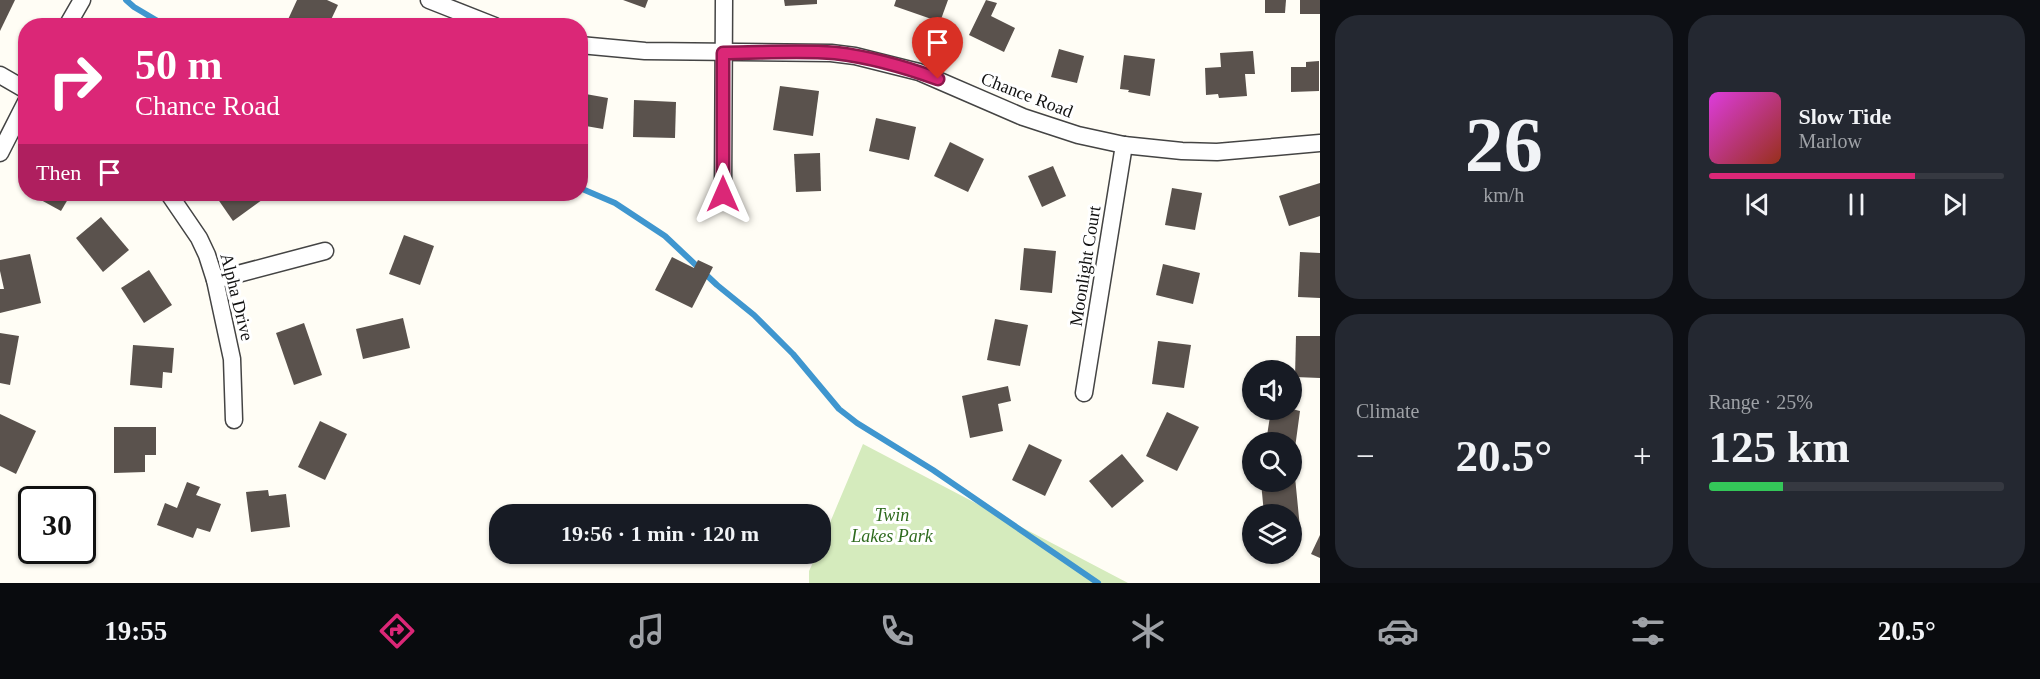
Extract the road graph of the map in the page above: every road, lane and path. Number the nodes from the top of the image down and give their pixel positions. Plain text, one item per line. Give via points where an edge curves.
1 (82, 0) edge
2 (724, 0) edge
3 (431, 1) edge
4 (72, 18) edge
5 (475, 18) edge
6 (588, 46) edge
7 (723, 53) junction
8 (0, 75) edge
9 (18, 85) edge
10 (18, 118) edge
11 (1320, 143) edge
12 (1124, 145) junction
13 (0, 153) edge
14 (723, 194) dead end
15 (174, 201) edge
16 (325, 251) dead end
17 (216, 280) junction
18 (1084, 393) dead end
19 (234, 420) dead end

1 - 4 street
2 - 7 street
3 - 5 street
6 - 7 street, Chance Road
7 - 12 street, Chance Road via 855,56 919,72 1023,117
7 - 14 street
8 - 9 street
10 - 13 street
11 - 12 street, Chance Road via 1217,152
12 - 18 street, Moonlight Court
15 - 17 street, Alpha Drive via 199,238
16 - 17 street
17 - 19 street, Alpha Drive via 232,359

